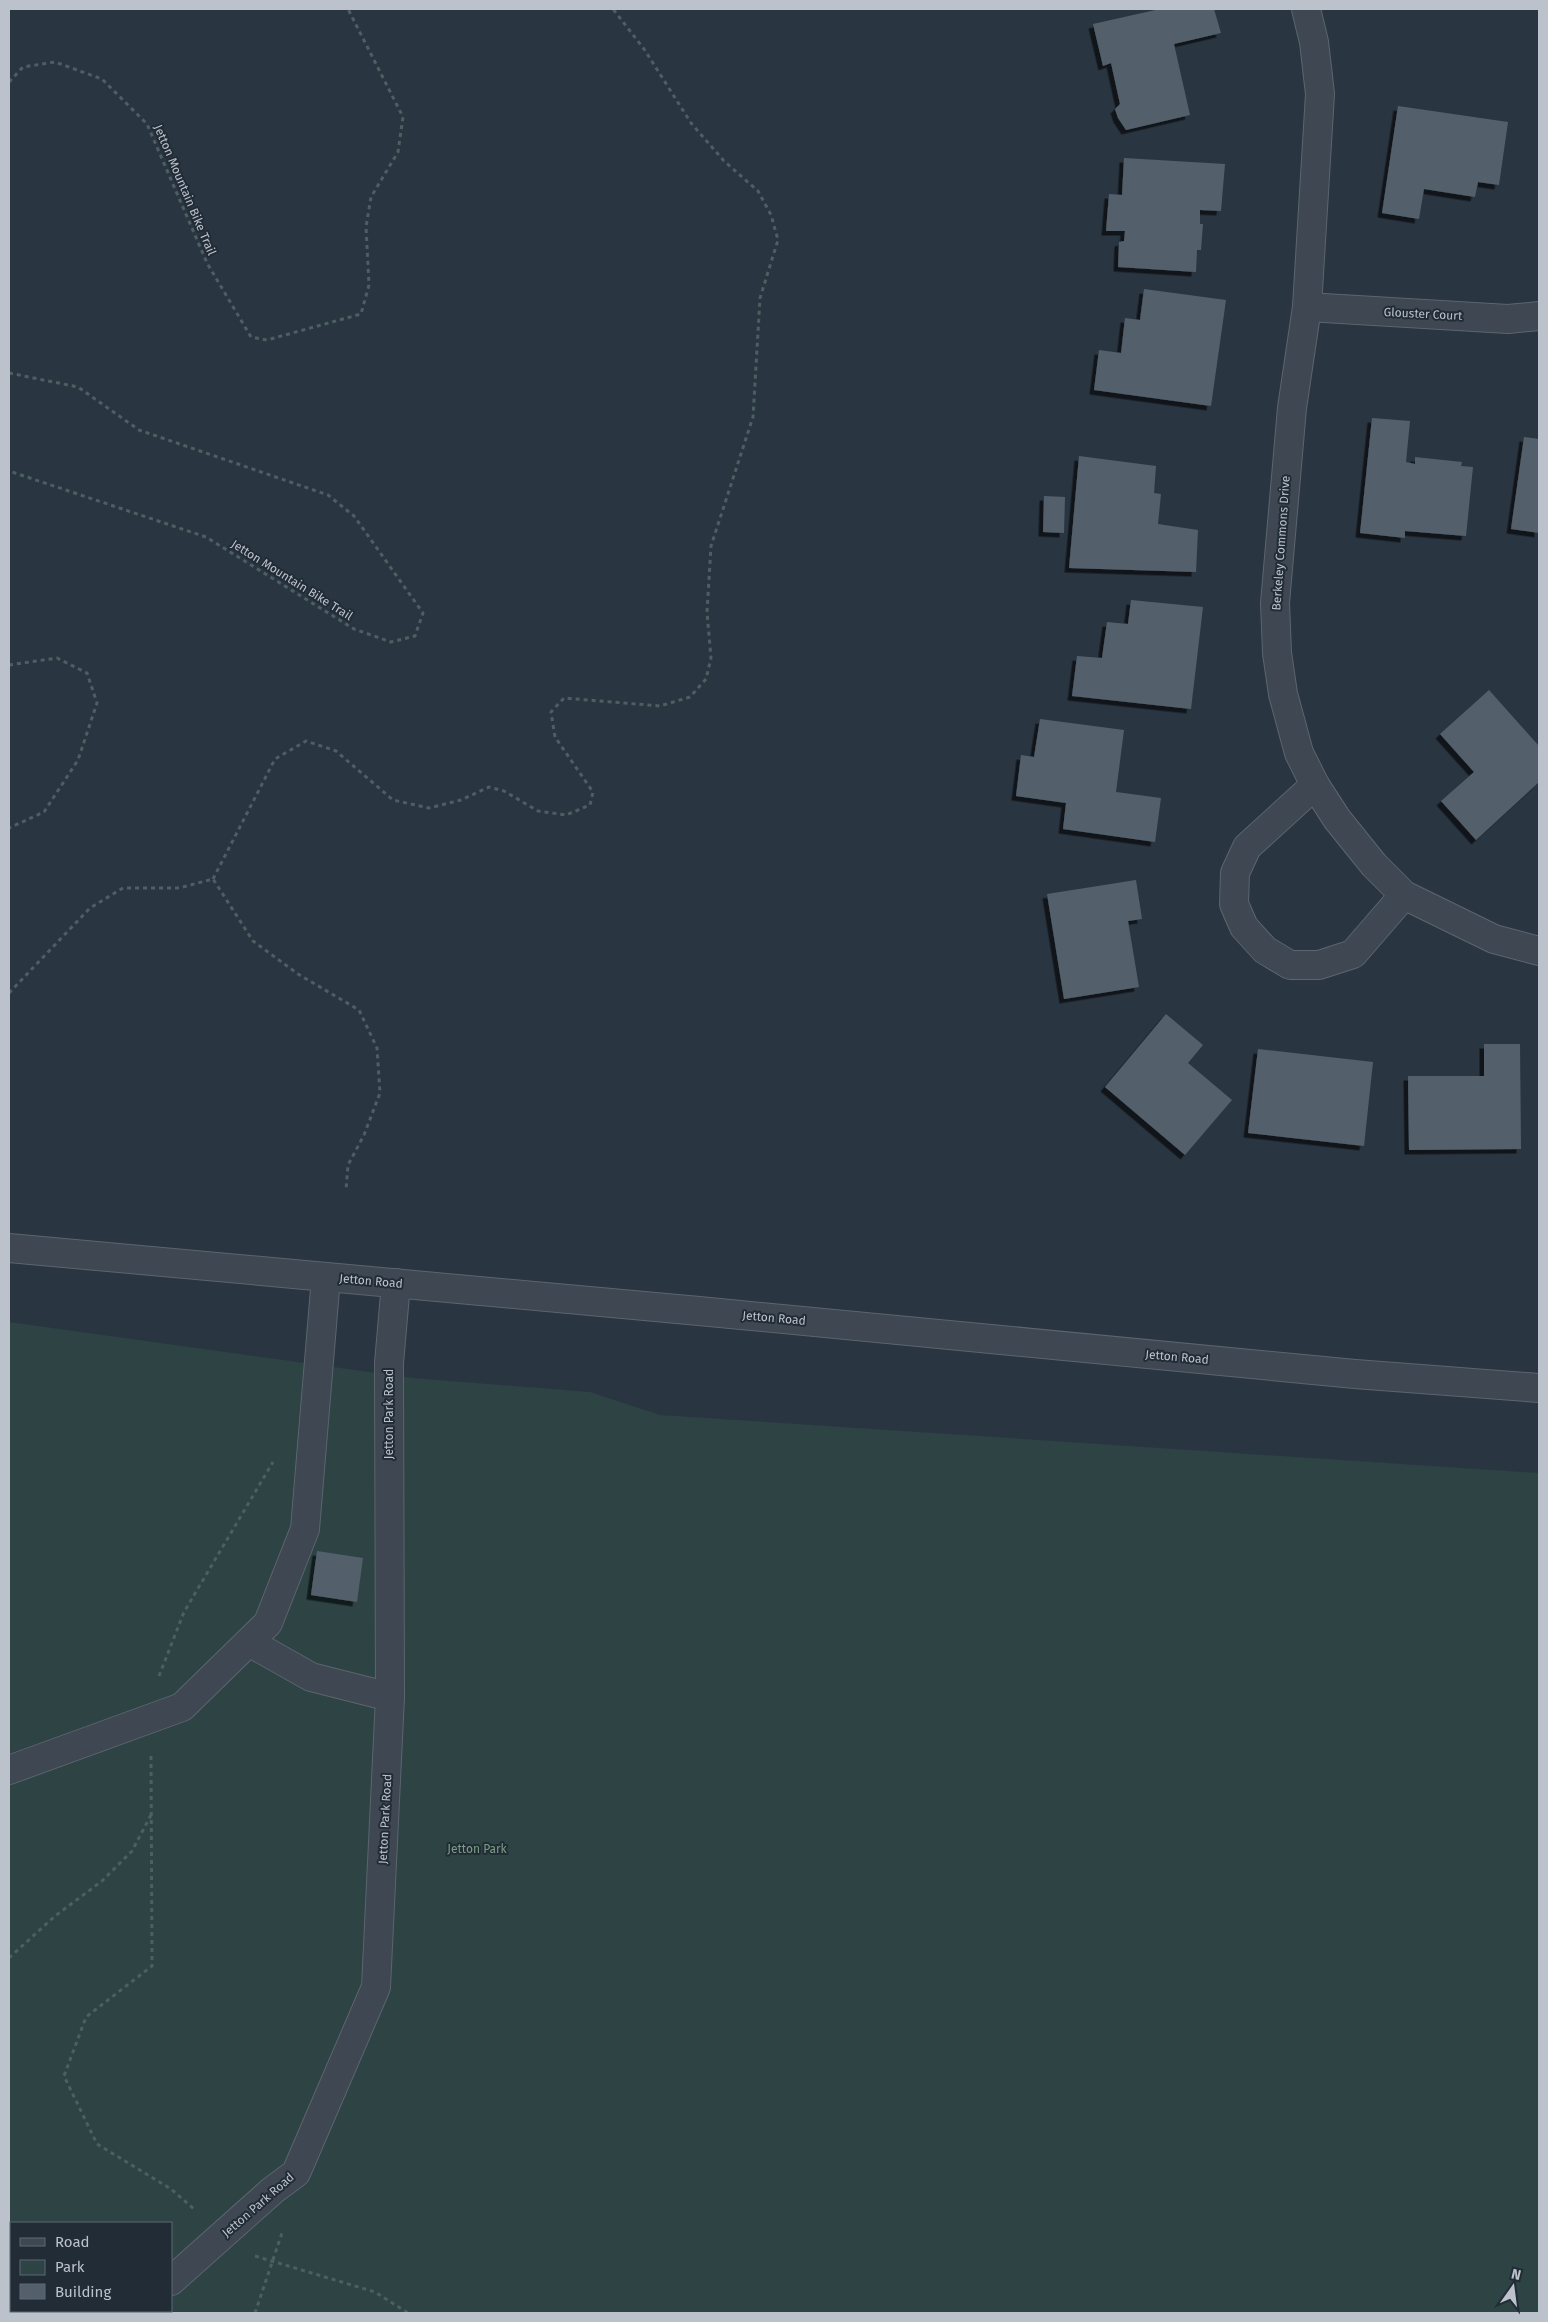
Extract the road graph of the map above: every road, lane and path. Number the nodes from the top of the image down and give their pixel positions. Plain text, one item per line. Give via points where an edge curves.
1 (348, 9) edge
2 (614, 9) edge
3 (1306, 9) edge
4 (9, 82) edge
5 (1307, 307) junction
6 (1539, 316) edge
7 (9, 373) edge
8 (9, 471) edge
9 (9, 664) edge
10 (1315, 785) junction
11 (9, 828) edge
12 (213, 879) junction
13 (1404, 895) junction
14 (1539, 951) edge
15 (9, 993) edge
16 (346, 1190) dead end
17 (9, 1248) edge
18 (326, 1277) junction
19 (396, 1283) junction
20 (1539, 1388) edge
21 (274, 1460) dead end
22 (249, 1642) junction
23 (390, 1697) junction
24 (151, 1718) junction
25 (9, 1770) edge
26 (152, 1814) junction
27 (9, 1958) edge
28 (273, 2190) junction
29 (224, 2234) junction
30 (273, 2261) junction
31 (172, 2280) edge
32 (255, 2313) edge
33 (408, 2313) edge

1 - 4 path, Jetton Mountain Bike Trail via 402,117 398,152 372,197 366,227 369,285 361,314 267,340 251,337 207,263 147,124 102,79 55,62 23,67
2 - 12 path via 644,49 691,124 724,161 758,191 772,215 778,240 760,298 753,417 711,546 707,612 711,658 706,680 690,697 660,706 564,698 551,712 556,737 593,792 590,805 566,815 538,811 504,791 489,787 461,800 429,808 393,800 336,750 306,741 275,759
3 - 5 street, Berkeley Commons Drive via 1314,42 1320,94
5 - 6 street, Glouster Court via 1508,319
5 - 10 street, Berkeley Commons Drive via 1292,408 1275,603 1282,694 1299,753
7 - 8 path, Jetton Mountain Bike Trail via 78,387 139,430 328,495 354,516 423,613 415,636 391,642 354,629 206,537
9 - 11 path via 57,658 87,672 97,703 78,760 44,812
10 - 13 street, Berkeley Commons Drive via 1355,842
10 - 13 street via 1247,847 1236,873 1234,904 1244,927 1265,950 1290,964 1319,965 1353,954
12 - 15 path via 179,888 123,888 90,908
12 - 16 path via 253,941 298,974 359,1010 378,1048 380,1093 348,1165
13 - 14 street, Berkeley Commons Drive via 1494,939
17 - 18 street, Jetton Road
18 - 19 street, Jetton Road
18 - 22 street via 306,1529 268,1623
19 - 20 street, Jetton Road via 1355,1374
19 - 23 street, Jetton Park Road via 389,1363
21 - 24 path via 184,1612 151,1698
22 - 23 street via 311,1677
22 - 24 street via 182,1707
23 - 28 street, Jetton Park Road via 376,1987 296,2173
24 - 25 street
24 - 26 path
26 - 27 path via 132,1851 102,1881 55,1916
26 - 29 path via 152,1966 86,2017 64,2076 97,2144 171,2189
28 - 29 street, Jetton Park Road
28 - 30 path via 287,2218
29 - 30 path via 243,2252
29 - 31 street, Jetton Park Road
30 - 32 path
30 - 33 path via 375,2292

